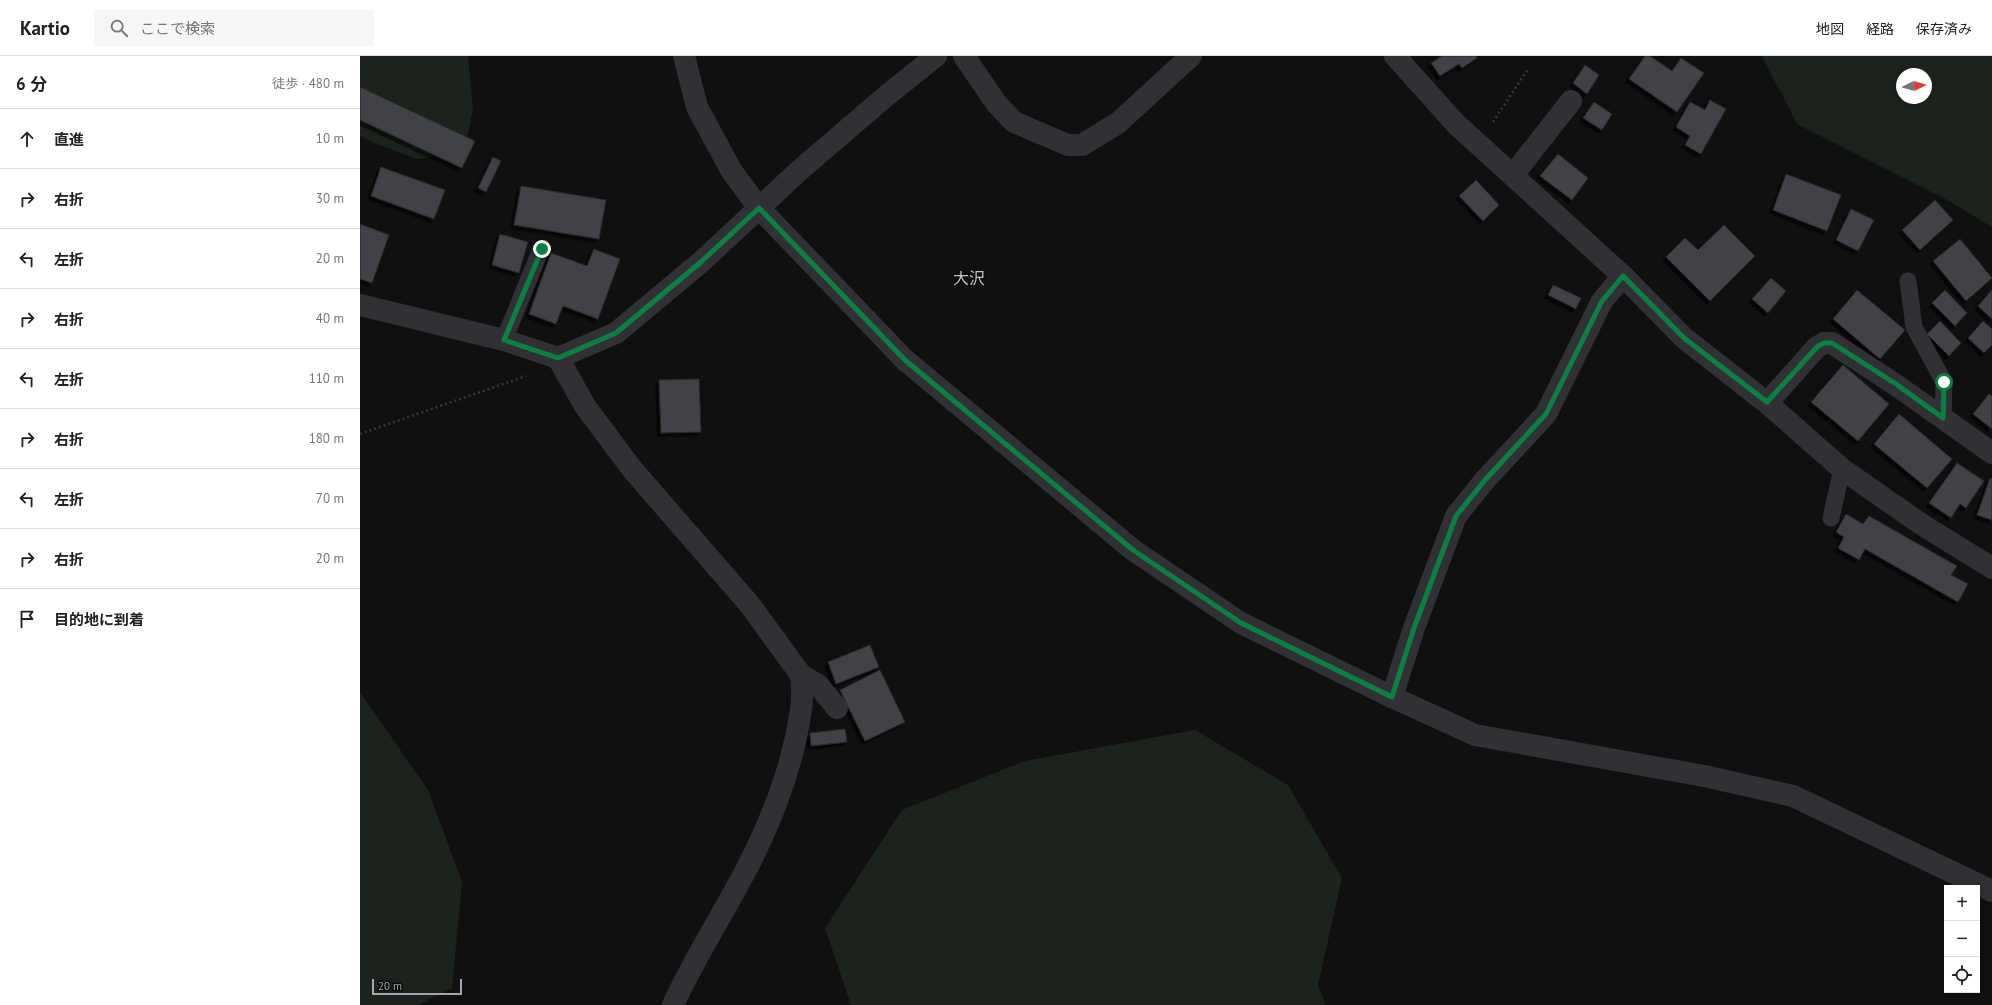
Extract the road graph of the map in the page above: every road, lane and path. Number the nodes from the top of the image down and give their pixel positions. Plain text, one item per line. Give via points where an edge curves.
1 (684, 56) edge
2 (936, 56) edge
3 (964, 56) edge
4 (1191, 56) edge
5 (1395, 56) edge
6 (1528, 69) dead end
7 (1571, 101) dead end
8 (1478, 144) junction
9 (1513, 175) junction
10 (759, 208) junction
11 (542, 249) dead end
12 (1623, 276) junction
13 (1908, 281) dead end
14 (360, 305) edge
15 (504, 340) junction
16 (550, 356) junction
17 (1767, 402) junction
18 (1943, 418) junction
19 (360, 434) edge
20 (1992, 453) edge
21 (1842, 469) junction
22 (1831, 518) dead end
23 (1992, 568) edge
24 (801, 675) junction
25 (1392, 697) junction
26 (837, 708) dead end
27 (1992, 891) edge
28 (673, 1005) edge

1 - 10 street via 697,107 731,170
2 - 10 street via 885,97
3 - 4 street via 996,103 1014,122 1068,145 1082,145 1118,123
5 - 8 street via 1456,124
6 - 8 path
7 - 9 street
8 - 9 street
9 - 12 street
10 - 16 street via 701,262 616,333
10 - 25 street via 905,360 1133,550 1241,623
11 - 15 lane
12 - 17 street via 1684,338
12 - 25 street via 1602,301 1546,414 1485,480 1456,516 1414,628
13 - 18 lane via 1914,327 1944,382
14 - 15 street
15 - 16 street
16 - 19 path via 531,374
16 - 24 street via 623,456 750,605
17 - 18 street via 1817,347 1824,343 1832,343
17 - 21 street
18 - 20 street
21 - 22 lane
21 - 23 street via 1921,524
24 - 26 street via 818,685
24 - 28 street via 802,707 789,769 777,802 755,853
25 - 27 street via 1475,735 1689,773 1793,796

